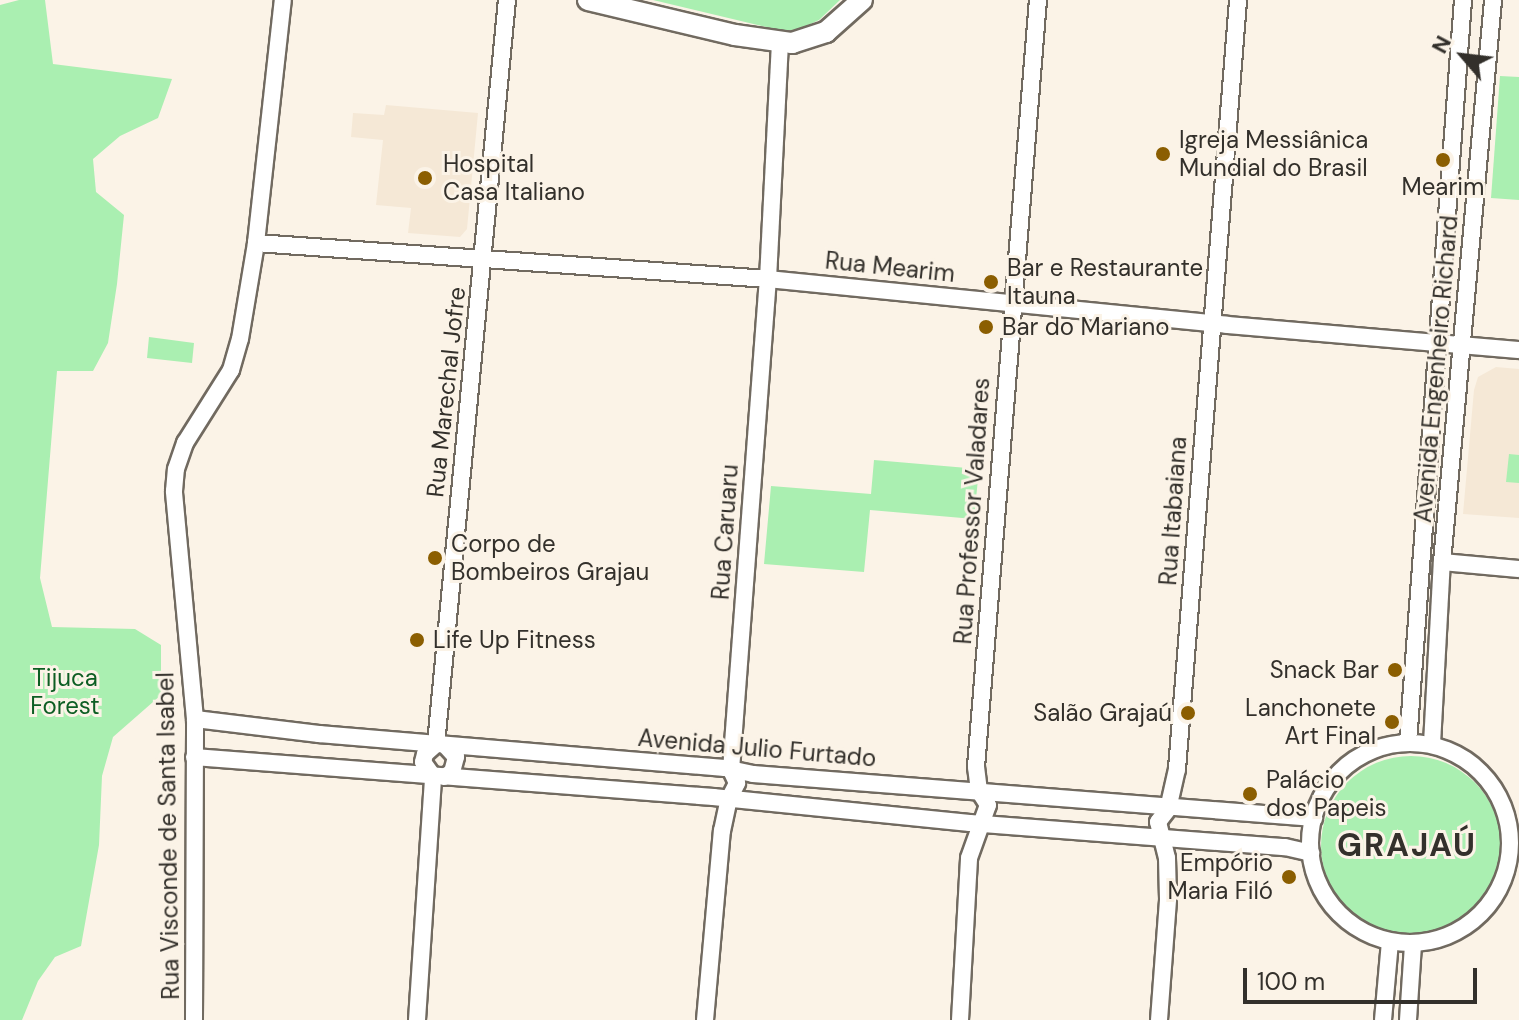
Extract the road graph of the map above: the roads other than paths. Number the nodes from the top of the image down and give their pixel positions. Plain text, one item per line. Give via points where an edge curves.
1 (283, 0) edge
2 (507, 0) edge
3 (588, 0) edge
4 (862, 0) edge
5 (1038, 0) edge
6 (1238, 0) edge
7 (1463, 0) edge
8 (1493, 0) edge
9 (780, 43) junction
10 (256, 243) junction
11 (484, 258) junction
12 (768, 279) junction
13 (1012, 304) junction
14 (1212, 322) junction
15 (1438, 343) junction
16 (1463, 346) junction
17 (1519, 350) edge
18 (1442, 562) junction
19 (1519, 569) edge
20 (195, 719) junction
21 (1408, 742) junction
22 (1432, 744) junction
23 (440, 745) junction
24 (194, 757) junction
25 (724, 770) junction
26 (438, 777) junction
27 (972, 790) junction
28 (721, 798) junction
29 (1175, 809) junction
30 (1314, 818) junction
31 (960, 820) junction
32 (980, 823) junction
33 (1173, 838) junction
34 (1515, 844) edge
35 (1311, 853) junction
36 (1515, 867) edge
37 (1390, 942) junction
38 (1413, 944) junction
39 (194, 1020) edge
40 (417, 1020) edge
41 (705, 1020) edge
42 (960, 1020) edge
43 (1159, 1020) edge
44 (1383, 1020) edge
45 (1408, 1020) edge

1 - 10 street, Rua Visconde de Santa Isabel
2 - 11 street, Rua Marechal Jofre
3 - 9 main road
4 - 9 main road via 826,32
5 - 13 street, Rua Professor Valadares
6 - 14 street, Rua Itabaiana
7 - 15 street, Avenida Engenheiro Richard
8 - 16 street, Avenida Engenheiro Richard
9 - 12 street, Rua Caruaru
10 - 11 street, Rua Mearim
10 - 20 street, Rua Visconde de Santa Isabel via 231,370 200,414 176,469 176,526
11 - 12 street, Rua Mearim
11 - 23 street, Rua Marechal Jofre
12 - 13 street, Rua Mearim
12 - 25 street, Rua Caruaru
13 - 14 street, Rua Mearim
13 - 27 street, Rua Professor Valadares
14 - 15 street, Rua Mearim
14 - 29 street, Rua Itabaiana
15 - 16 street, Rua Mearim
15 - 21 street, Avenida Engenheiro Richard
16 - 17 street, Rua Mearim
16 - 18 street, Avenida Engenheiro Richard
18 - 19 street
18 - 22 street, Avenida Engenheiro Richard
20 - 23 street, Avenida Julio Furtado
20 - 24 street, Rua Visconde de Santa Isabel
21 - 22 street
21 - 30 street via 1383,746 1339,773
22 - 34 street via 1458,754 1489,781
23 - 25 street, Avenida Julio Furtado
23 - 26 street, Rua Marechal Jofre via 425,754 423,762
23 - 26 street, Rua Marechal Jofre via 456,757 452,772
24 - 26 street
24 - 39 street, Rua Visconde de Santa Isabel
25 - 27 street, Avenida Julio Furtado
25 - 28 street, Rua Caruaru via 737,783
25 - 28 street, Rua Caruaru via 708,780
26 - 28 street
26 - 40 street, Rua Marechal Jofre
27 - 29 street, Avenida Julio Furtado
27 - 31 street, Rua Professor Valadares via 954,806
27 - 32 street, Rua Professor Valadares via 988,805
28 - 31 street
28 - 41 street, Rua Caruaru
29 - 30 street, Avenida Julio Furtado
29 - 33 street, Rua Itabaiana via 1158,822
29 - 33 street, Rua Itabaiana via 1189,815 1191,823
30 - 35 street
31 - 32 street
32 - 33 street
32 - 42 street, Rua Professor Valadares via 969,858
33 - 35 street
33 - 43 street, Rua Itabaiana
34 - 36 street
35 - 37 street via 1319,886 1338,914
36 - 38 street via 1487,908 1457,932
37 - 38 street
37 - 44 street
38 - 45 street

